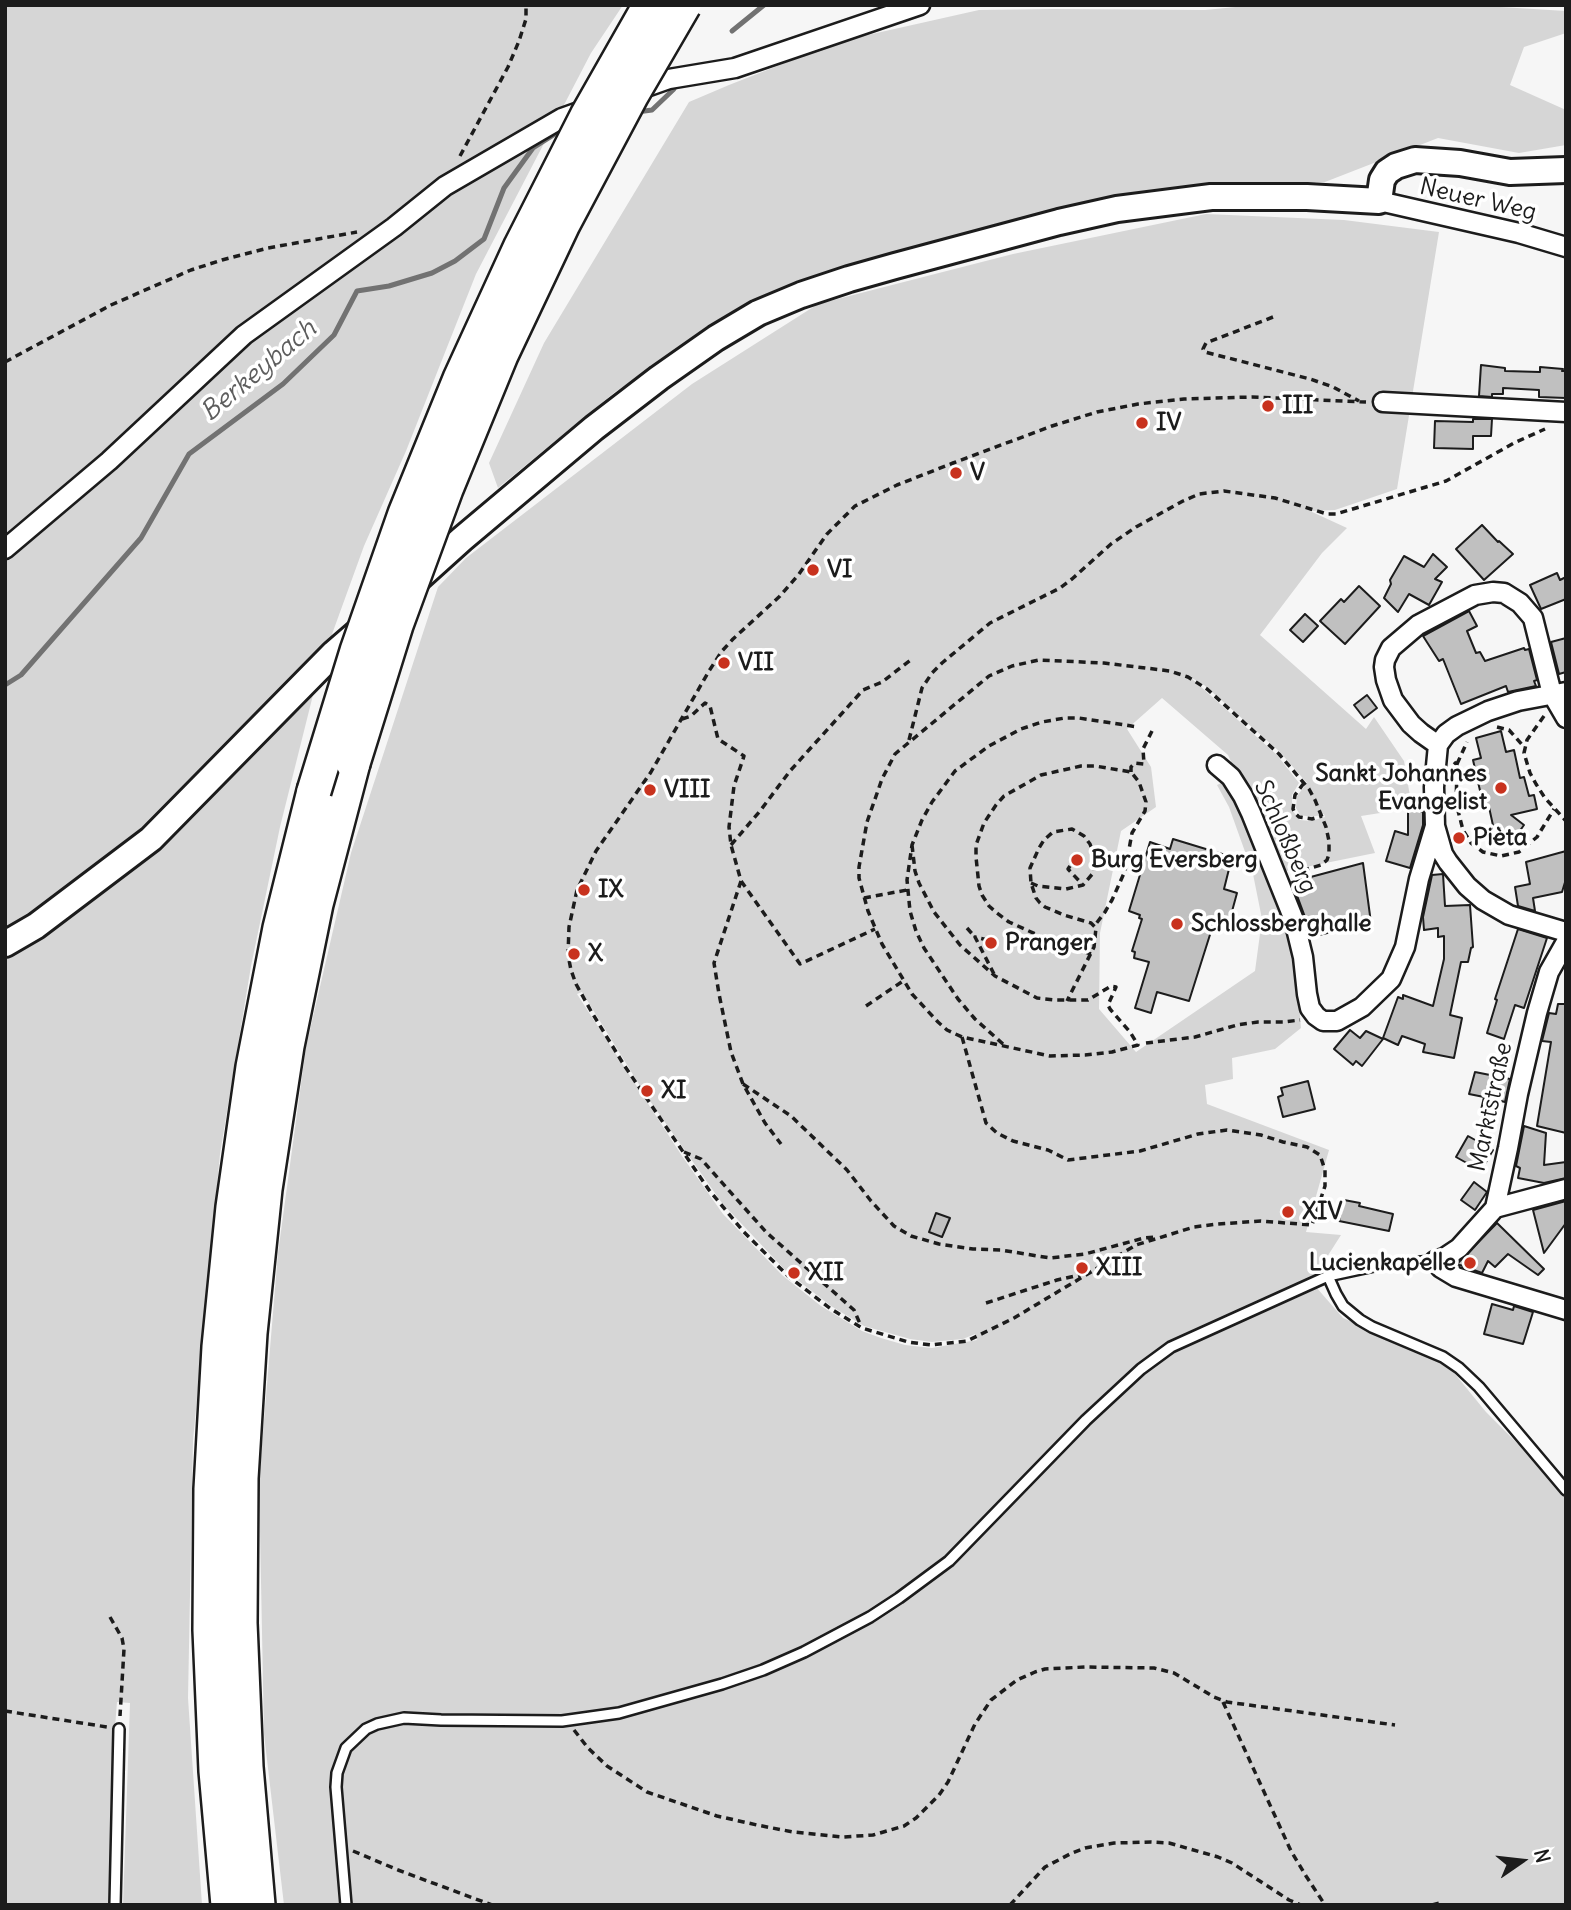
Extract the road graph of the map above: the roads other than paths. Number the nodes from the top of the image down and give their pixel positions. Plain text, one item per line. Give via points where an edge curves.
1 (650, 5) edge
2 (684, 5) edge
3 (919, 5) edge
4 (1566, 170) edge
5 (1379, 201) junction
6 (1566, 247) edge
7 (1383, 402) road end
8 (1566, 412) edge
9 (5, 549) edge
10 (1559, 693) edge
11 (1566, 718) edge
12 (1438, 745) junction
13 (1217, 765) dead end
14 (1435, 826) junction
15 (1566, 932) edge
16 (1566, 942) edge
17 (5, 944) edge
18 (1566, 1189) edge
19 (1495, 1208) junction
20 (1435, 1261) junction
21 (1328, 1276) junction
22 (1566, 1310) edge
23 (1566, 1490) edge
24 (119, 1729) road end
25 (115, 1905) edge
26 (228, 1905) edge
27 (258, 1905) edge
28 (346, 1905) edge

1 - 26 highway, bridge via 527,234 460,379 356,651 280,928 253,1067 233,1207 211,1489 210,1630
2 - 27 highway, bridge via 563,224 501,355 446,489 396,625 316,904 287,1046 265,1189 241,1478 240,1623
3 - 9 street via 735,68 669,79 562,118 445,186 244,335 109,461
4 - 5 street via 1510,172 1415,160 1387,172
5 - 6 street, Neuer Weg
5 - 17 street via 1211,197 1116,209 861,275 758,313 659,377 594,428 334,653 151,839
7 - 8 street
10 - 11 street
10 - 12 street via 1473,717 1446,734
10 - 12 street via 1533,618 1520,603 1493,592 1455,604 1418,625 1391,648 1384,667 1393,700 1411,724
12 - 14 street
13 - 14 street, Schloßberg via 1243,796 1294,920 1310,1008 1329,1021 1347,1017 1367,1004 1391,979 1405,947
14 - 15 street via 1448,862 1483,900 1509,915
16 - 19 street, Marktstraße via 1549,972 1536,1013
18 - 19 street
19 - 20 street, Marktstraße via 1459,1248
20 - 21 lane via 1379,1265
20 - 22 street via 1456,1277
21 - 23 lane via 1343,1306 1360,1320 1459,1367
21 - 28 lane via 1156,1357 1086,1420 949,1561 860,1623 804,1652 722,1684 619,1713 567,1720 404,1718 366,1729 346,1748 337,1773
24 - 25 lane

